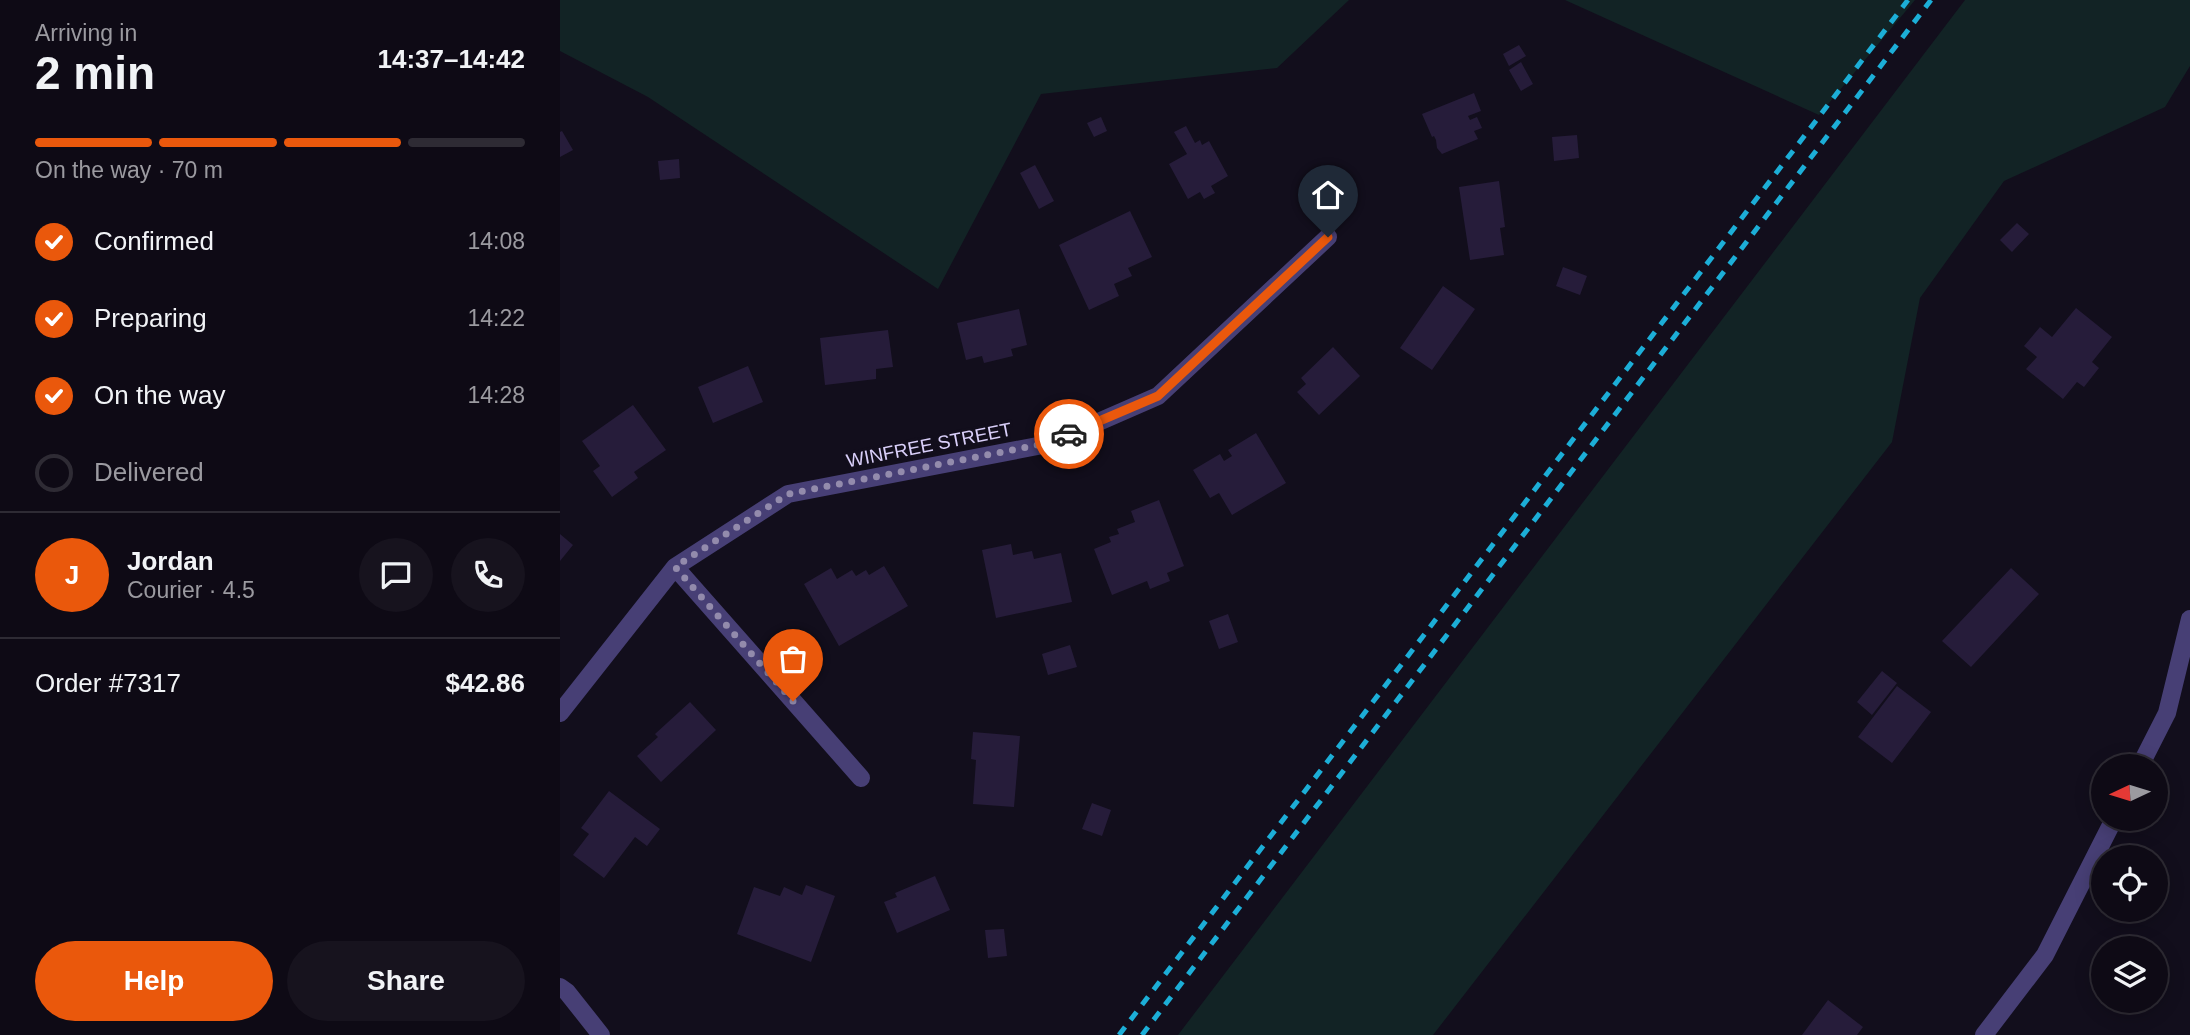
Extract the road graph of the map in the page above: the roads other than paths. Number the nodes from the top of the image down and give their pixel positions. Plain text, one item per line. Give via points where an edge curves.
1 (1328, 237) dead end
2 (675, 567) junction
3 (2190, 619) edge
4 (560, 713) edge
5 (2146, 754) edge
6 (861, 778) dead end
7 (2108, 831) edge
8 (560, 987) edge
9 (601, 1035) edge
10 (1984, 1035) edge

1 - 2 street, WINFREE STREET via 1158,396 1048,443 788,494
2 - 4 street, WINFREE STREET
2 - 6 street
3 - 5 street via 2167,713
7 - 10 street via 2045,955
8 - 9 street

